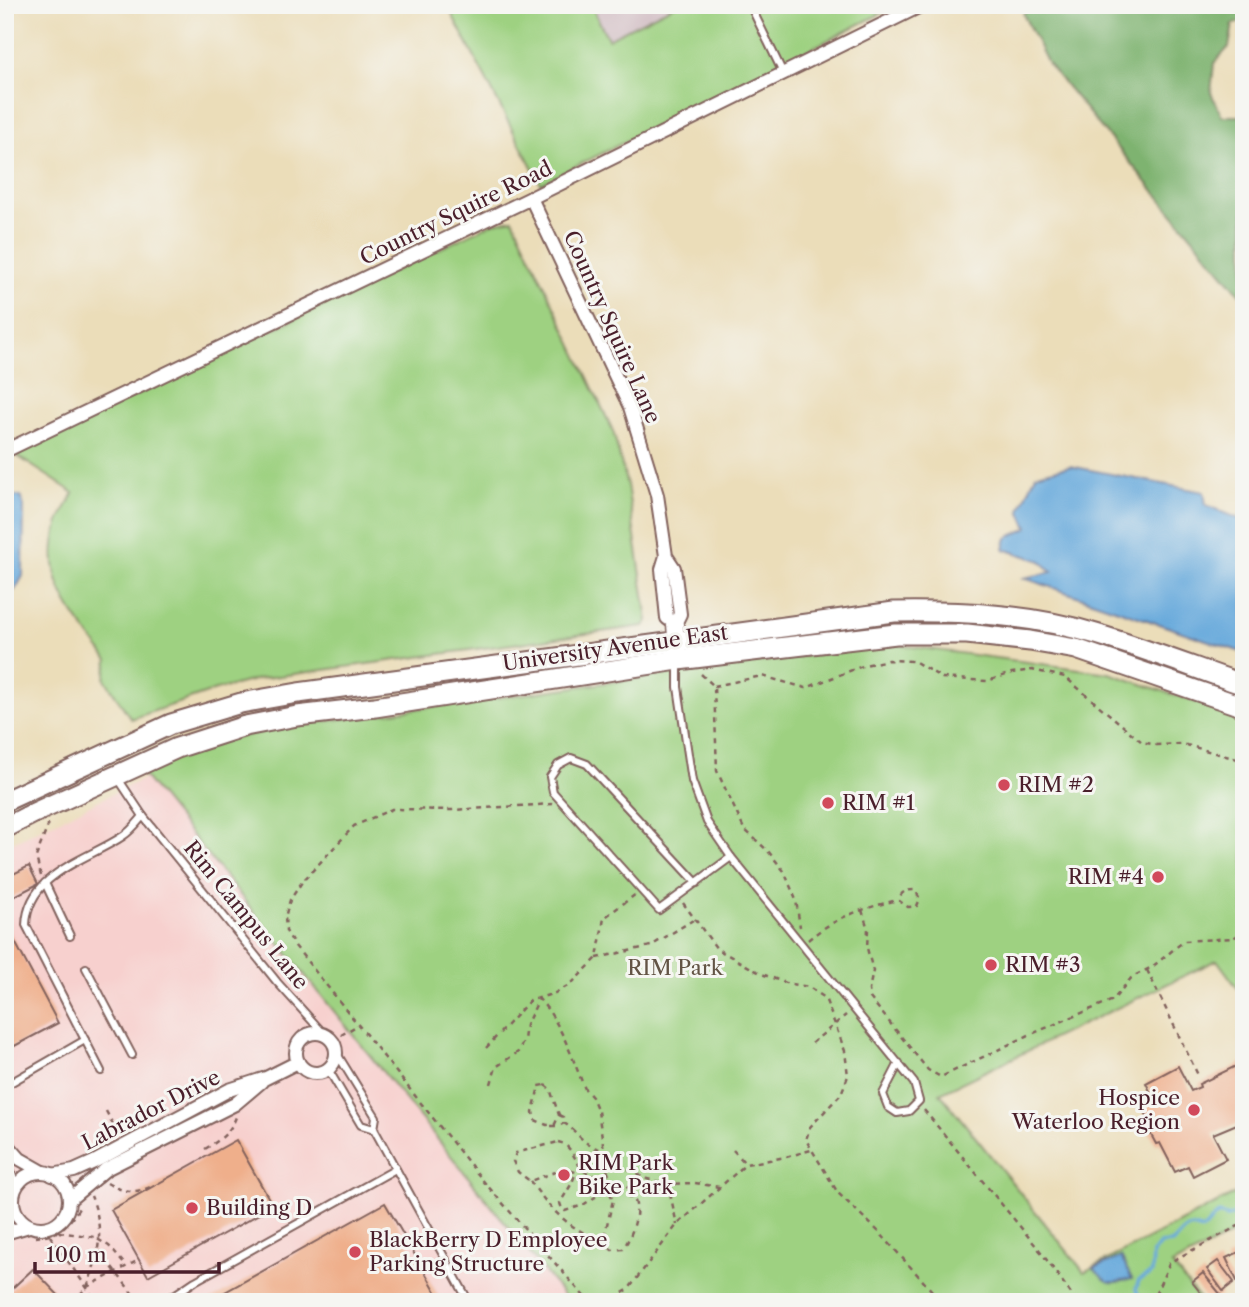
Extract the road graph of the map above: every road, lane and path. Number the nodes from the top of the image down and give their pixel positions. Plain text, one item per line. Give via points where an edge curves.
1 (750, 5) edge
2 (922, 5) edge
3 (783, 74) junction
4 (531, 198) junction
5 (5, 451) edge
6 (676, 642) junction
7 (1244, 685) edge
8 (1244, 707) edge
9 (1244, 761) edge
10 (115, 775) junction
11 (5, 801) edge
12 (563, 804) junction
13 (143, 816) junction
14 (49, 822) dead end
15 (5, 828) edge
16 (731, 857) junction
17 (43, 881) junction
18 (696, 883) junction
19 (641, 890) junction
20 (679, 897) junction
21 (898, 900) junction
22 (862, 910) junction
23 (694, 920) junction
24 (1244, 932) edge
25 (70, 936) dead end
26 (803, 944) junction
27 (597, 958) junction
28 (86, 968) dead end
29 (1147, 970) junction
30 (539, 999) junction
31 (854, 1007) junction
32 (358, 1025) junction
33 (835, 1026) junction
34 (324, 1034) junction
35 (341, 1035) dead end
36 (85, 1040) junction
37 (812, 1043) dead end
38 (486, 1048) dead end
39 (336, 1052) junction
40 (132, 1055) dead end
41 (298, 1062) junction
42 (898, 1063) junction
43 (328, 1069) junction
44 (101, 1071) dead end
45 (1198, 1075) dead end
46 (266, 1077) junction
47 (491, 1084) dead end
48 (5, 1086) edge
49 (919, 1101) junction
50 (106, 1111) dead end
51 (235, 1113) dead end
52 (559, 1115) junction
53 (564, 1123) junction
54 (6, 1124) edge
55 (547, 1125) junction
56 (373, 1129) junction
57 (119, 1136) dead end
58 (10, 1138) edge
59 (205, 1149) dead end
60 (604, 1150) junction
61 (733, 1150) dead end
62 (811, 1150) junction
63 (746, 1164) junction
64 (579, 1167) junction
65 (394, 1170) junction
66 (5, 1171) edge
67 (574, 1172) junction
68 (47, 1174) junction
69 (104, 1181) dead end
70 (530, 1181) junction
71 (657, 1182) junction
72 (668, 1184) junction
73 (152, 1186) dead end
74 (614, 1187) junction
75 (719, 1187) junction
76 (610, 1193) junction
77 (90, 1195) dead end
78 (69, 1200) junction
79 (10, 1202) edge
80 (562, 1209) junction
81 (556, 1215) junction
82 (1244, 1223) edge
83 (677, 1225) junction
84 (29, 1226) junction
85 (59, 1232) dead end
86 (5, 1233) edge
87 (50, 1236) dead end
88 (100, 1240) junction
89 (604, 1243) junction
90 (99, 1250) junction
91 (139, 1260) dead end
92 (126, 1266) junction
93 (116, 1272) junction
94 (87, 1287) junction
95 (1152, 1298) junction
96 (173, 1299) edge
97 (138, 1301) edge
98 (1102, 1301) edge
99 (1156, 1301) edge
100 (73, 1302) edge
101 (97, 1302) edge
102 (164, 1302) edge
103 (469, 1302) edge
104 (589, 1302) edge
105 (604, 1302) edge
106 (942, 1302) edge
107 (1077, 1302) edge
108 (1094, 1302) edge
109 (1122, 1302) edge
110 (1137, 1302) edge

1 - 3 lane
2 - 3 street, Country Squire Road
3 - 4 street, Country Squire Road
4 - 5 street, Country Squire Road
4 - 6 street, Country Squire Lane via 630,407 657,495 666,556 662,569 667,618
6 - 7 main road, University Avenue East via 894,612 965,611 1095,633
6 - 8 main road, University Avenue East via 896,634 1030,640 1076,649
6 - 10 main road, University Avenue East via 375,706 245,726
6 - 11 main road, University Avenue East via 241,703 171,724
6 - 16 lane via 692,780 708,821
9 - 26 path via 1183,744 1142,742 1065,677 1032,670 987,681 942,678 914,662 888,660 865,664 806,688 762,676 714,687 717,771 744,829 784,870 796,900
10 - 13 lane, Rim Campus Lane
10 - 15 main road, University Avenue East
12 - 18 lane via 552,792 550,777 558,765 571,758 587,764
12 - 19 lane
12 - 32 path via 392,809 354,826 310,873 290,900 286,931
13 - 17 lane via 126,834
13 - 34 lane, Rim Campus Lane
14 - 17 path via 36,857
16 - 18 lane
16 - 26 lane
17 - 25 lane
17 - 36 lane via 30,904 26,925
18 - 20 lane
19 - 20 lane via 659,910
19 - 27 path via 604,918
20 - 23 path
21 - 21 path via 906,890 915,890 920,899 917,906 908,907
21 - 22 path
22 - 26 path via 827,924
22 - 29 path via 873,971 870,998 928,1070 942,1077 1113,1000 1132,977
23 - 27 path via 651,946
23 - 33 path via 717,949 734,960 786,983 810,987 825,998
24 - 29 path via 1184,941
26 - 31 lane
27 - 30 path via 571,984
28 - 40 lane
29 - 45 path
30 - 38 path via 529,1002
30 - 47 path via 518,1052 496,1068
30 - 60 path via 592,1097
31 - 33 path
31 - 42 lane
32 - 35 path
32 - 104 path via 485,1183
33 - 37 path
33 - 62 path via 848,1076 841,1094 810,1127 806,1140
34 - 39 street
34 - 41 street via 301,1039
36 - 44 lane
36 - 48 lane
39 - 43 street
39 - 56 lane via 376,1117
41 - 43 street via 314,1073
41 - 46 street, Labrador Drive
42 - 49 lane via 914,1083
42 - 49 lane via 883,1094 888,1107 897,1113 909,1111
43 - 56 lane via 361,1125
46 - 68 street, Labrador Drive via 229,1090 74,1171
46 - 78 street, Labrador Drive via 235,1104 106,1169
49 - 107 path
50 - 57 path
51 - 59 path via 222,1140
52 - 53 path
52 - 55 path via 555,1124
52 - 55 path via 549,1087 539,1086 533,1116
53 - 55 path
53 - 60 path via 582,1142
54 - 58 path
56 - 65 lane
58 - 68 street via 20,1159
60 - 71 path via 618,1164
60 - 74 path
61 - 63 path
62 - 63 path
62 - 106 path via 838,1193
63 - 75 path
64 - 67 path
64 - 70 path via 565,1144 516,1153 514,1165
64 - 74 path
65 - 96 lane via 195,1281
65 - 103 lane
66 - 79 street via 10,1177
67 - 70 path via 564,1169
67 - 80 path via 560,1203
68 - 78 street via 64,1185
68 - 79 street via 31,1174 21,1180
69 - 73 path via 135,1192
70 - 81 path
71 - 72 path
71 - 74 path
72 - 75 path
72 - 83 path
74 - 76 path
74 - 89 path via 635,1201 637,1211 623,1249 612,1250
75 - 83 path
76 - 80 path via 603,1192 572,1210
76 - 89 path via 613,1200
77 - 88 path
78 - 84 street via 56,1224
79 - 84 street
80 - 81 path
81 - 89 path
82 - 95 path via 1170,1262
83 - 105 path via 628,1290
84 - 86 street
85 - 88 path
87 - 94 path
88 - 90 path
88 - 92 path
90 - 93 path
90 - 94 path
91 - 92 path
92 - 93 path
93 - 94 path
93 - 97 path
94 - 100 path
94 - 101 path
95 - 99 path
95 - 110 path
96 - 102 lane
98 - 108 path
98 - 109 path

